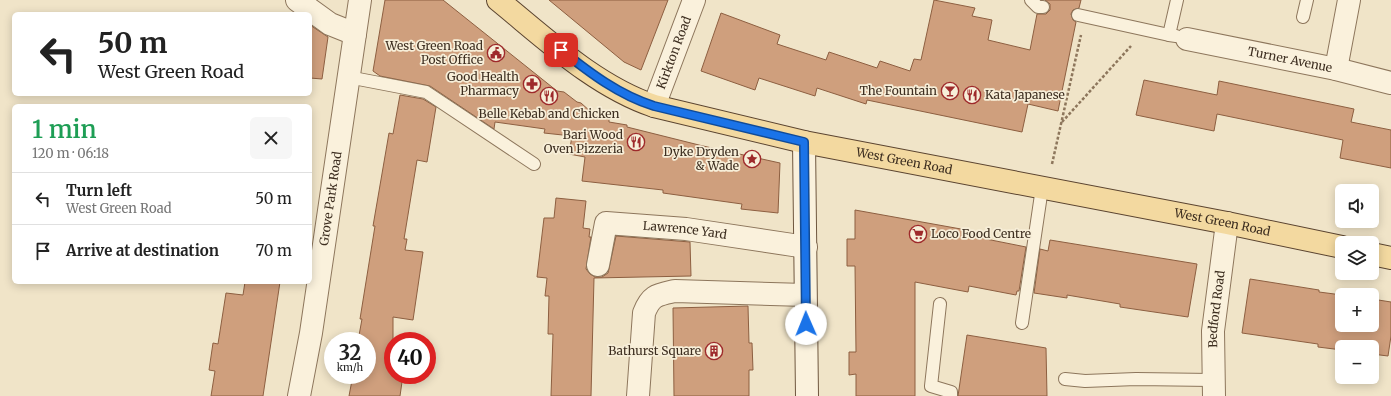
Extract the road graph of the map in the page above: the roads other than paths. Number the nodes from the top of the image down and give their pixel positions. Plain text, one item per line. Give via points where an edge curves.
1 (297, 0) edge
2 (360, 0) edge
3 (498, 0) edge
4 (694, 0) edge
5 (1031, 0) edge
6 (1177, 0) edge
7 (1307, 0) edge
8 (1349, 0) edge
9 (1043, 7) dead end
10 (1081, 16) road end
11 (1304, 17) dead end
12 (355, 34) junction
13 (1178, 37) junction
14 (1336, 69) junction
15 (348, 77) junction
16 (1391, 83) edge
17 (654, 106) junction
18 (804, 142) junction
19 (534, 164) dead end
20 (1040, 188) junction
21 (1226, 223) junction
22 (1335, 246) edge
23 (806, 247) junction
24 (1379, 255) edge
25 (1391, 258) edge
26 (598, 265) dead end
27 (805, 295) junction
28 (940, 304) dead end
29 (1022, 323) dead end
30 (1065, 379) dead end
31 (1213, 388) edge
32 (299, 396) edge
33 (638, 396) edge
34 (807, 396) edge
35 (951, 396) edge

1 - 12 street via 330,24
2 - 12 street, Grove Park Road
3 - 17 main road, West Green Road via 592,74 635,99
4 - 17 street, Kirkton Road
5 - 9 lane via 1038,7
6 - 13 lane
7 - 11 lane
8 - 14 street
10 - 13 lane
12 - 15 street, Grove Park Road
13 - 14 street, Turner Avenue
14 - 16 street, Turner Avenue
15 - 19 lane via 426,92
15 - 32 street, Grove Park Road via 311,333
17 - 18 main road, West Green Road
18 - 20 main road, West Green Road
18 - 23 street
20 - 21 main road, West Green Road
20 - 29 lane
21 - 22 main road, West Green Road
21 - 31 street, Bedford Road via 1213,331
23 - 26 street, Lawrence Yard via 686,229 606,223
23 - 27 street
24 - 25 main road
27 - 33 street via 675,291 655,295 644,313
27 - 34 street
28 - 35 lane via 931,386 951,392
30 - 31 lane via 1136,379

